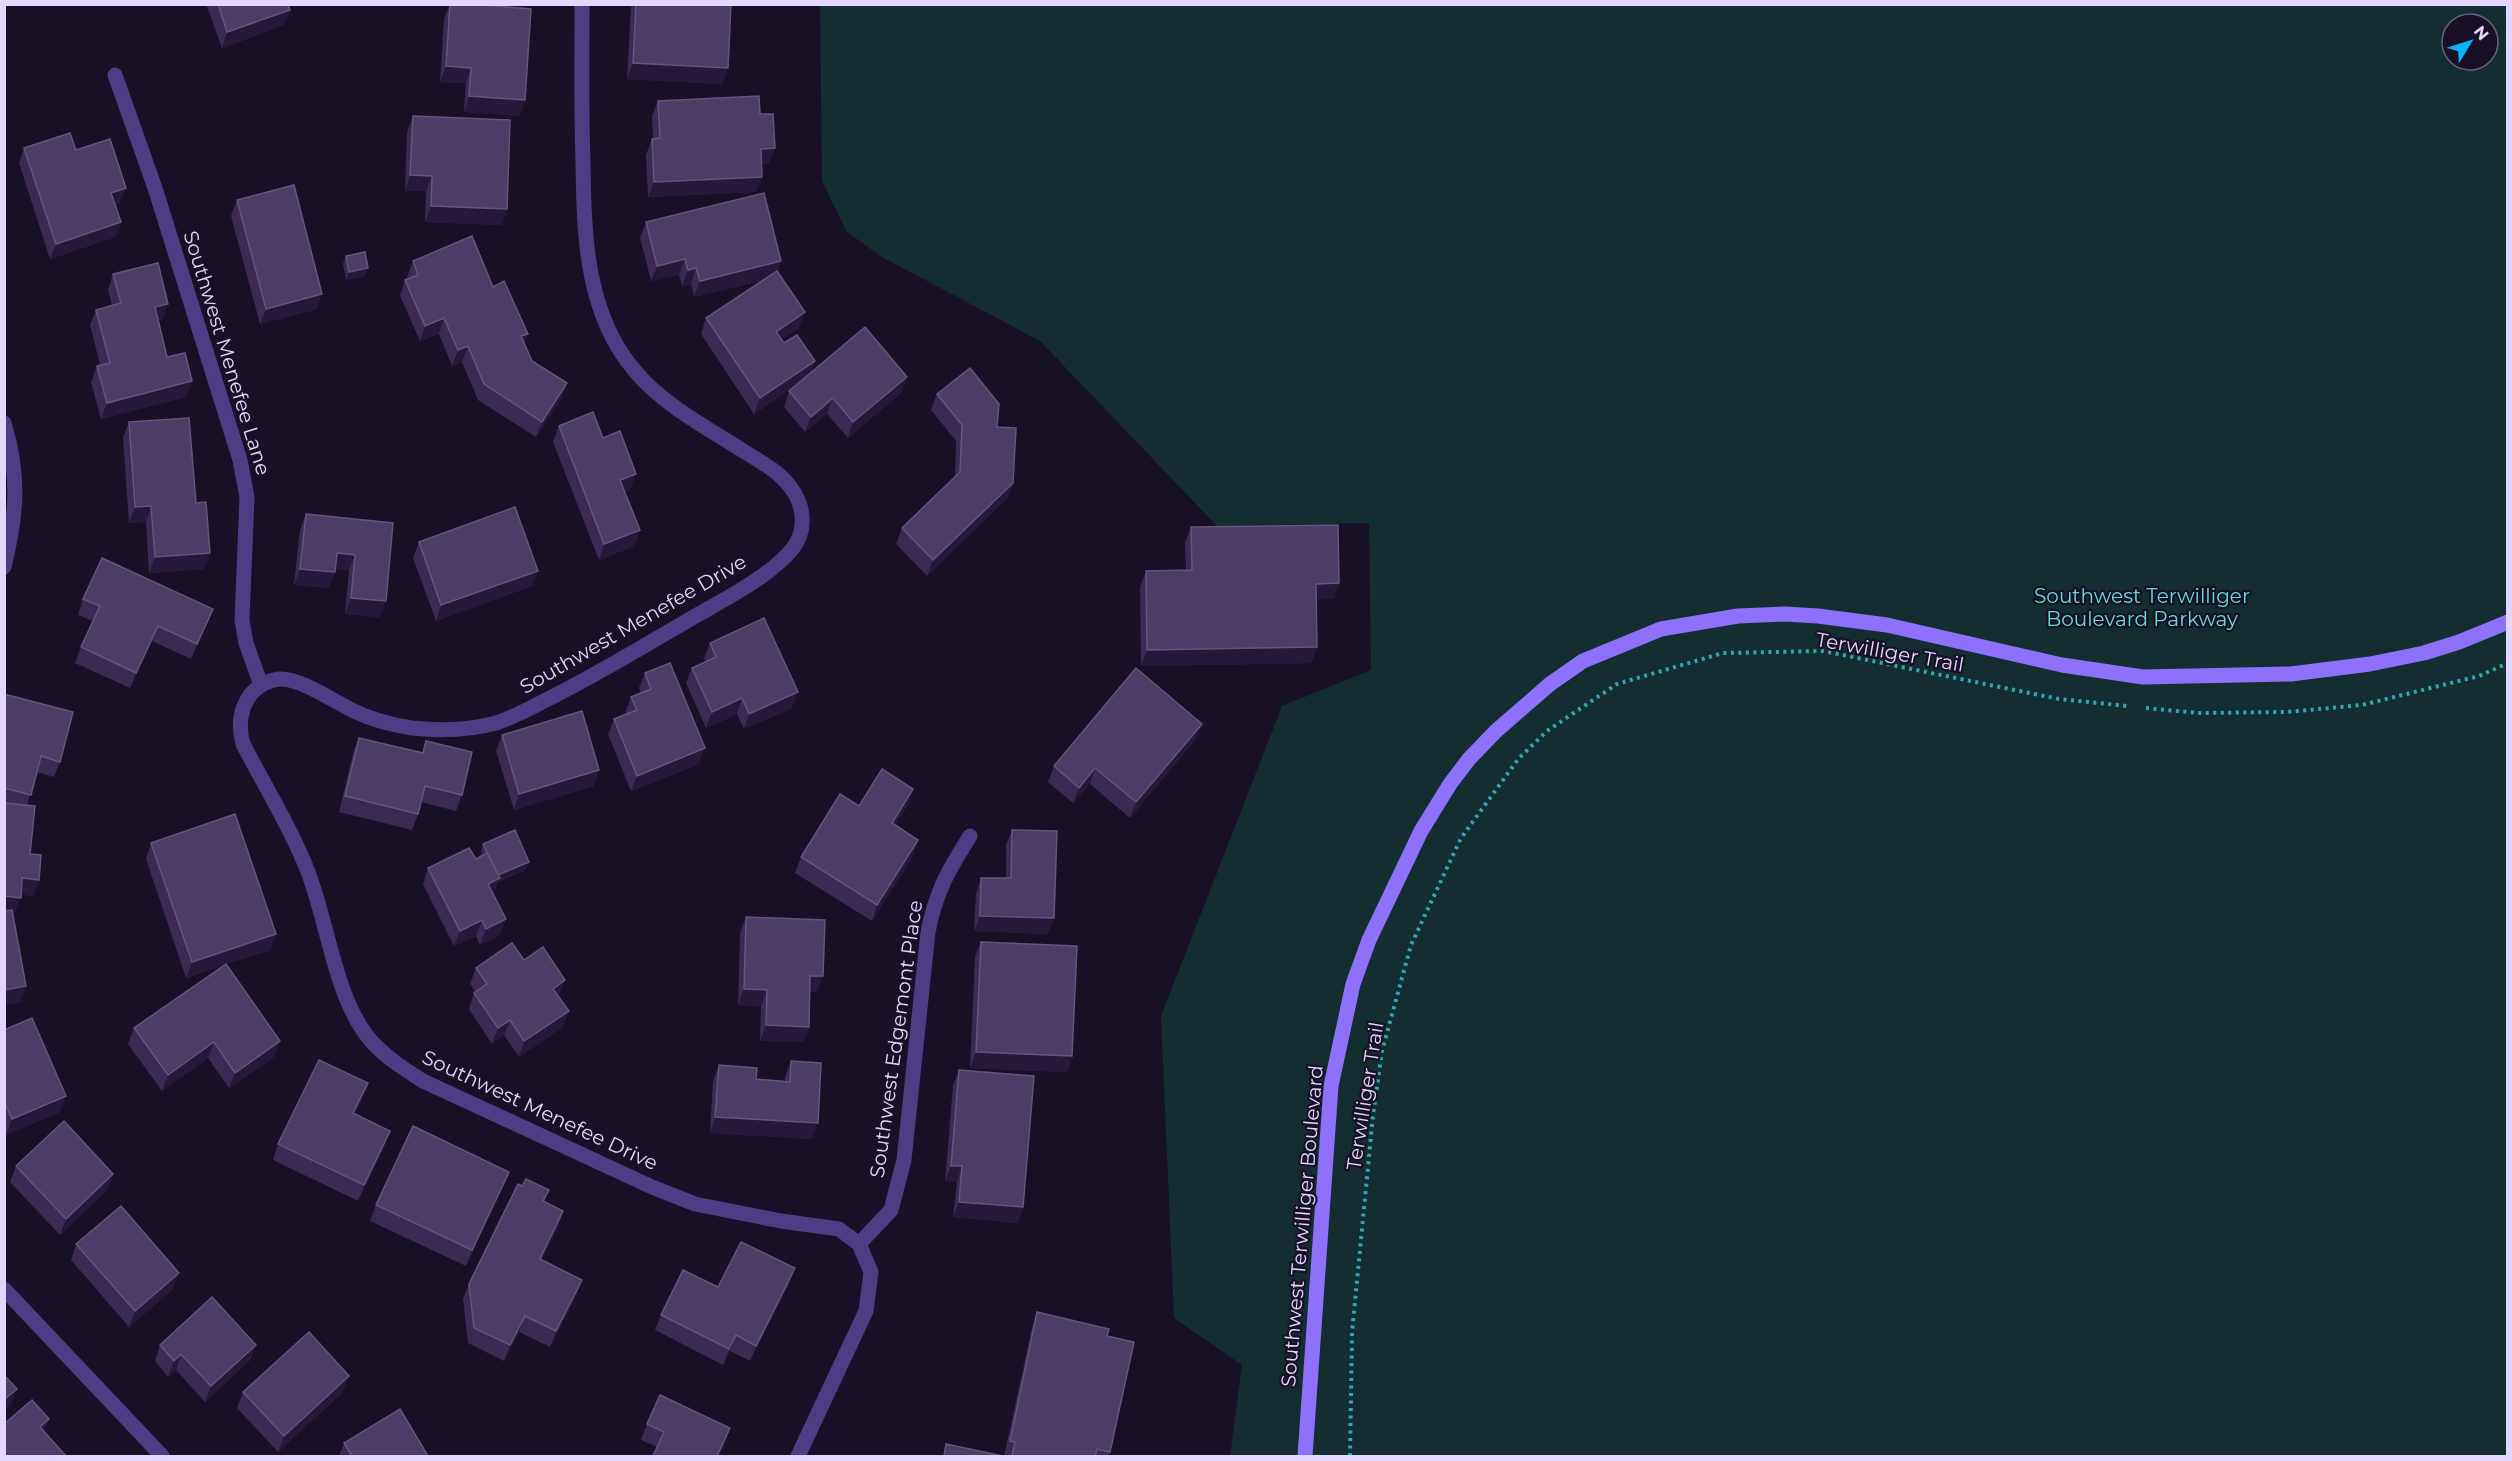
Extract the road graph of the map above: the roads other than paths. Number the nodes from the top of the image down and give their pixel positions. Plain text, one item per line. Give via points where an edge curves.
1 (582, 4) edge
2 (115, 75) dead end
3 (4, 423) edge
4 (4, 567) edge
5 (2508, 622) edge
6 (261, 685) junction
7 (970, 836) dead end
8 (860, 1244) junction
9 (4, 1289) edge
10 (162, 1456) edge
11 (798, 1456) edge
12 (1305, 1456) edge

1 - 6 street, Southwest Menefee Drive via 584,220 590,274 603,319 617,346 643,379 689,417 775,472 790,486 802,515 801,534 782,560 734,593 590,678 495,723 448,730 413,728 381,722 283,679
2 - 6 street, Southwest Menefee Lane via 155,188 240,460 247,497 242,620
3 - 4 street via 15,468 16,500
5 - 12 main road, Southwest Terwilliger Boulevard via 2424,653 2370,664 2216,678 2143,677 2062,666 1887,625 1818,616 1738,616 1661,629 1583,662 1550,684 1496,731 1450,784 1421,831 1353,984 1331,1086
6 - 8 street, Southwest Menefee Drive via 243,706 239,730 243,744 305,862 356,1019 390,1060 423,1081 695,1204 839,1229
7 - 8 street, Southwest Edgemont Place via 934,901 903,1160 891,1210
8 - 11 street via 871,1272 866,1311
9 - 10 street

